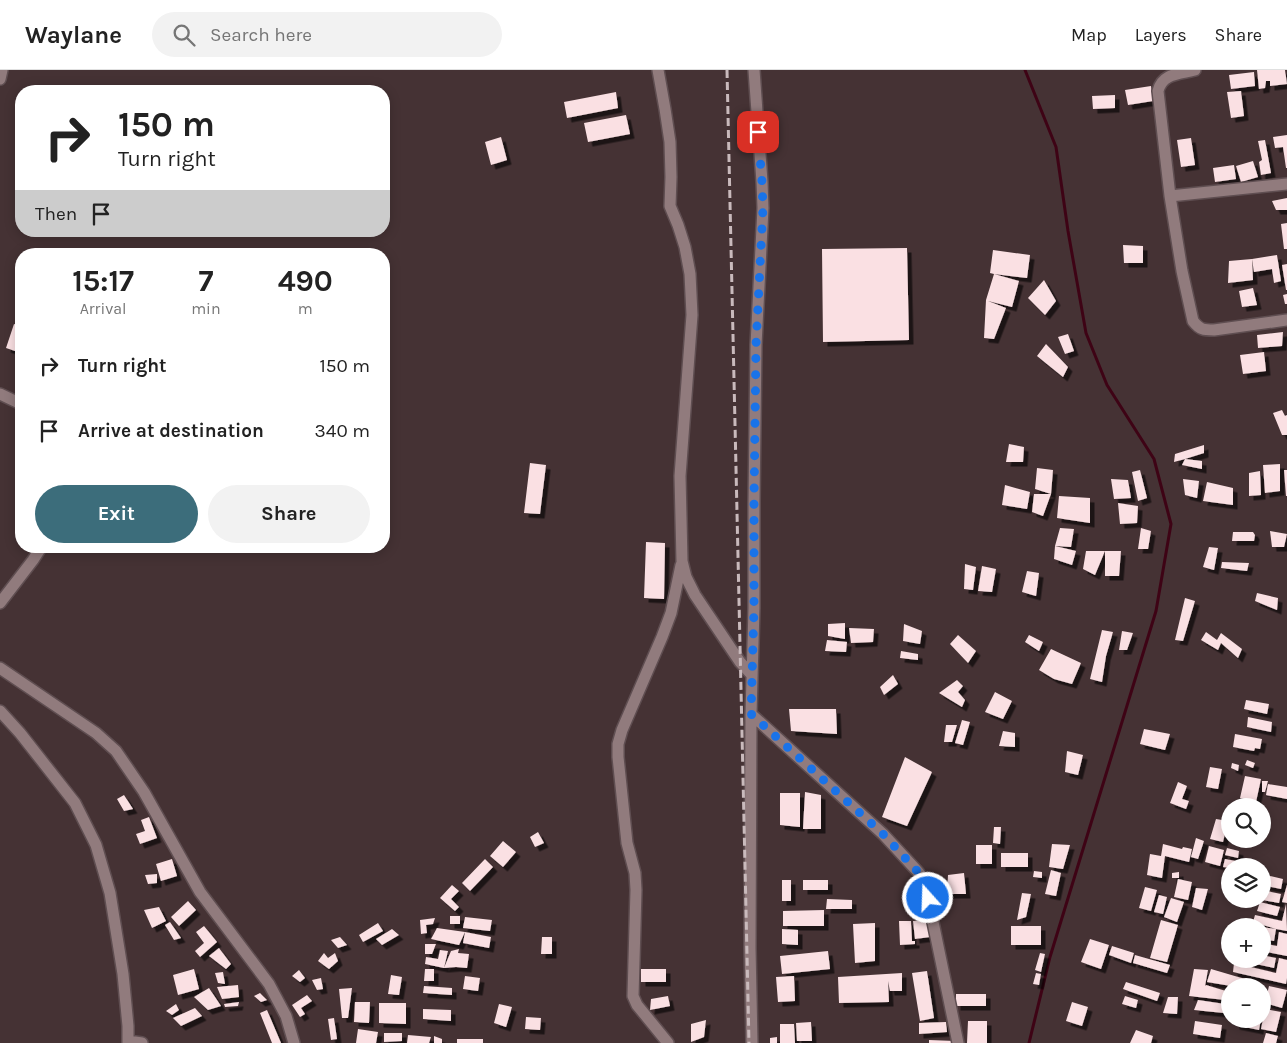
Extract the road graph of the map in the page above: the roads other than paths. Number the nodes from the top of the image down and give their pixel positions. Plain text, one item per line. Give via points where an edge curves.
1 (2, 70) edge
2 (658, 70) edge
3 (754, 70) edge
4 (1195, 70) edge
5 (0, 78) edge
6 (1287, 184) edge
7 (1170, 196) junction
8 (1287, 320) edge
9 (0, 394) edge
10 (15, 401) edge
11 (38, 553) edge
12 (682, 561) junction
13 (0, 603) edge
14 (0, 668) edge
15 (752, 675) junction
16 (0, 711) edge
17 (751, 714) junction
18 (128, 1042) edge
19 (142, 1043) edge
20 (294, 1043) edge
21 (668, 1043) edge
22 (752, 1043) edge
23 (958, 1043) edge

1 - 5 street
2 - 12 street via 670,142 670,206 685,247 690,274 692,315 680,476
3 - 15 street via 763,208 756,355
4 - 7 street via 1167,77 1158,91
6 - 7 street
7 - 8 street via 1182,271 1193,321 1198,327 1214,330
9 - 10 street
11 - 13 street
12 - 15 street via 695,595
12 - 21 street via 671,613 618,744 627,843 635,881 633,996
14 - 20 street via 96,733 116,751 144,792 200,892 269,984 286,1016
15 - 17 street
16 - 18 street via 75,803 96,844 110,893 123,974
17 - 22 street
17 - 23 street via 883,834 919,873 925,884
18 - 19 street

